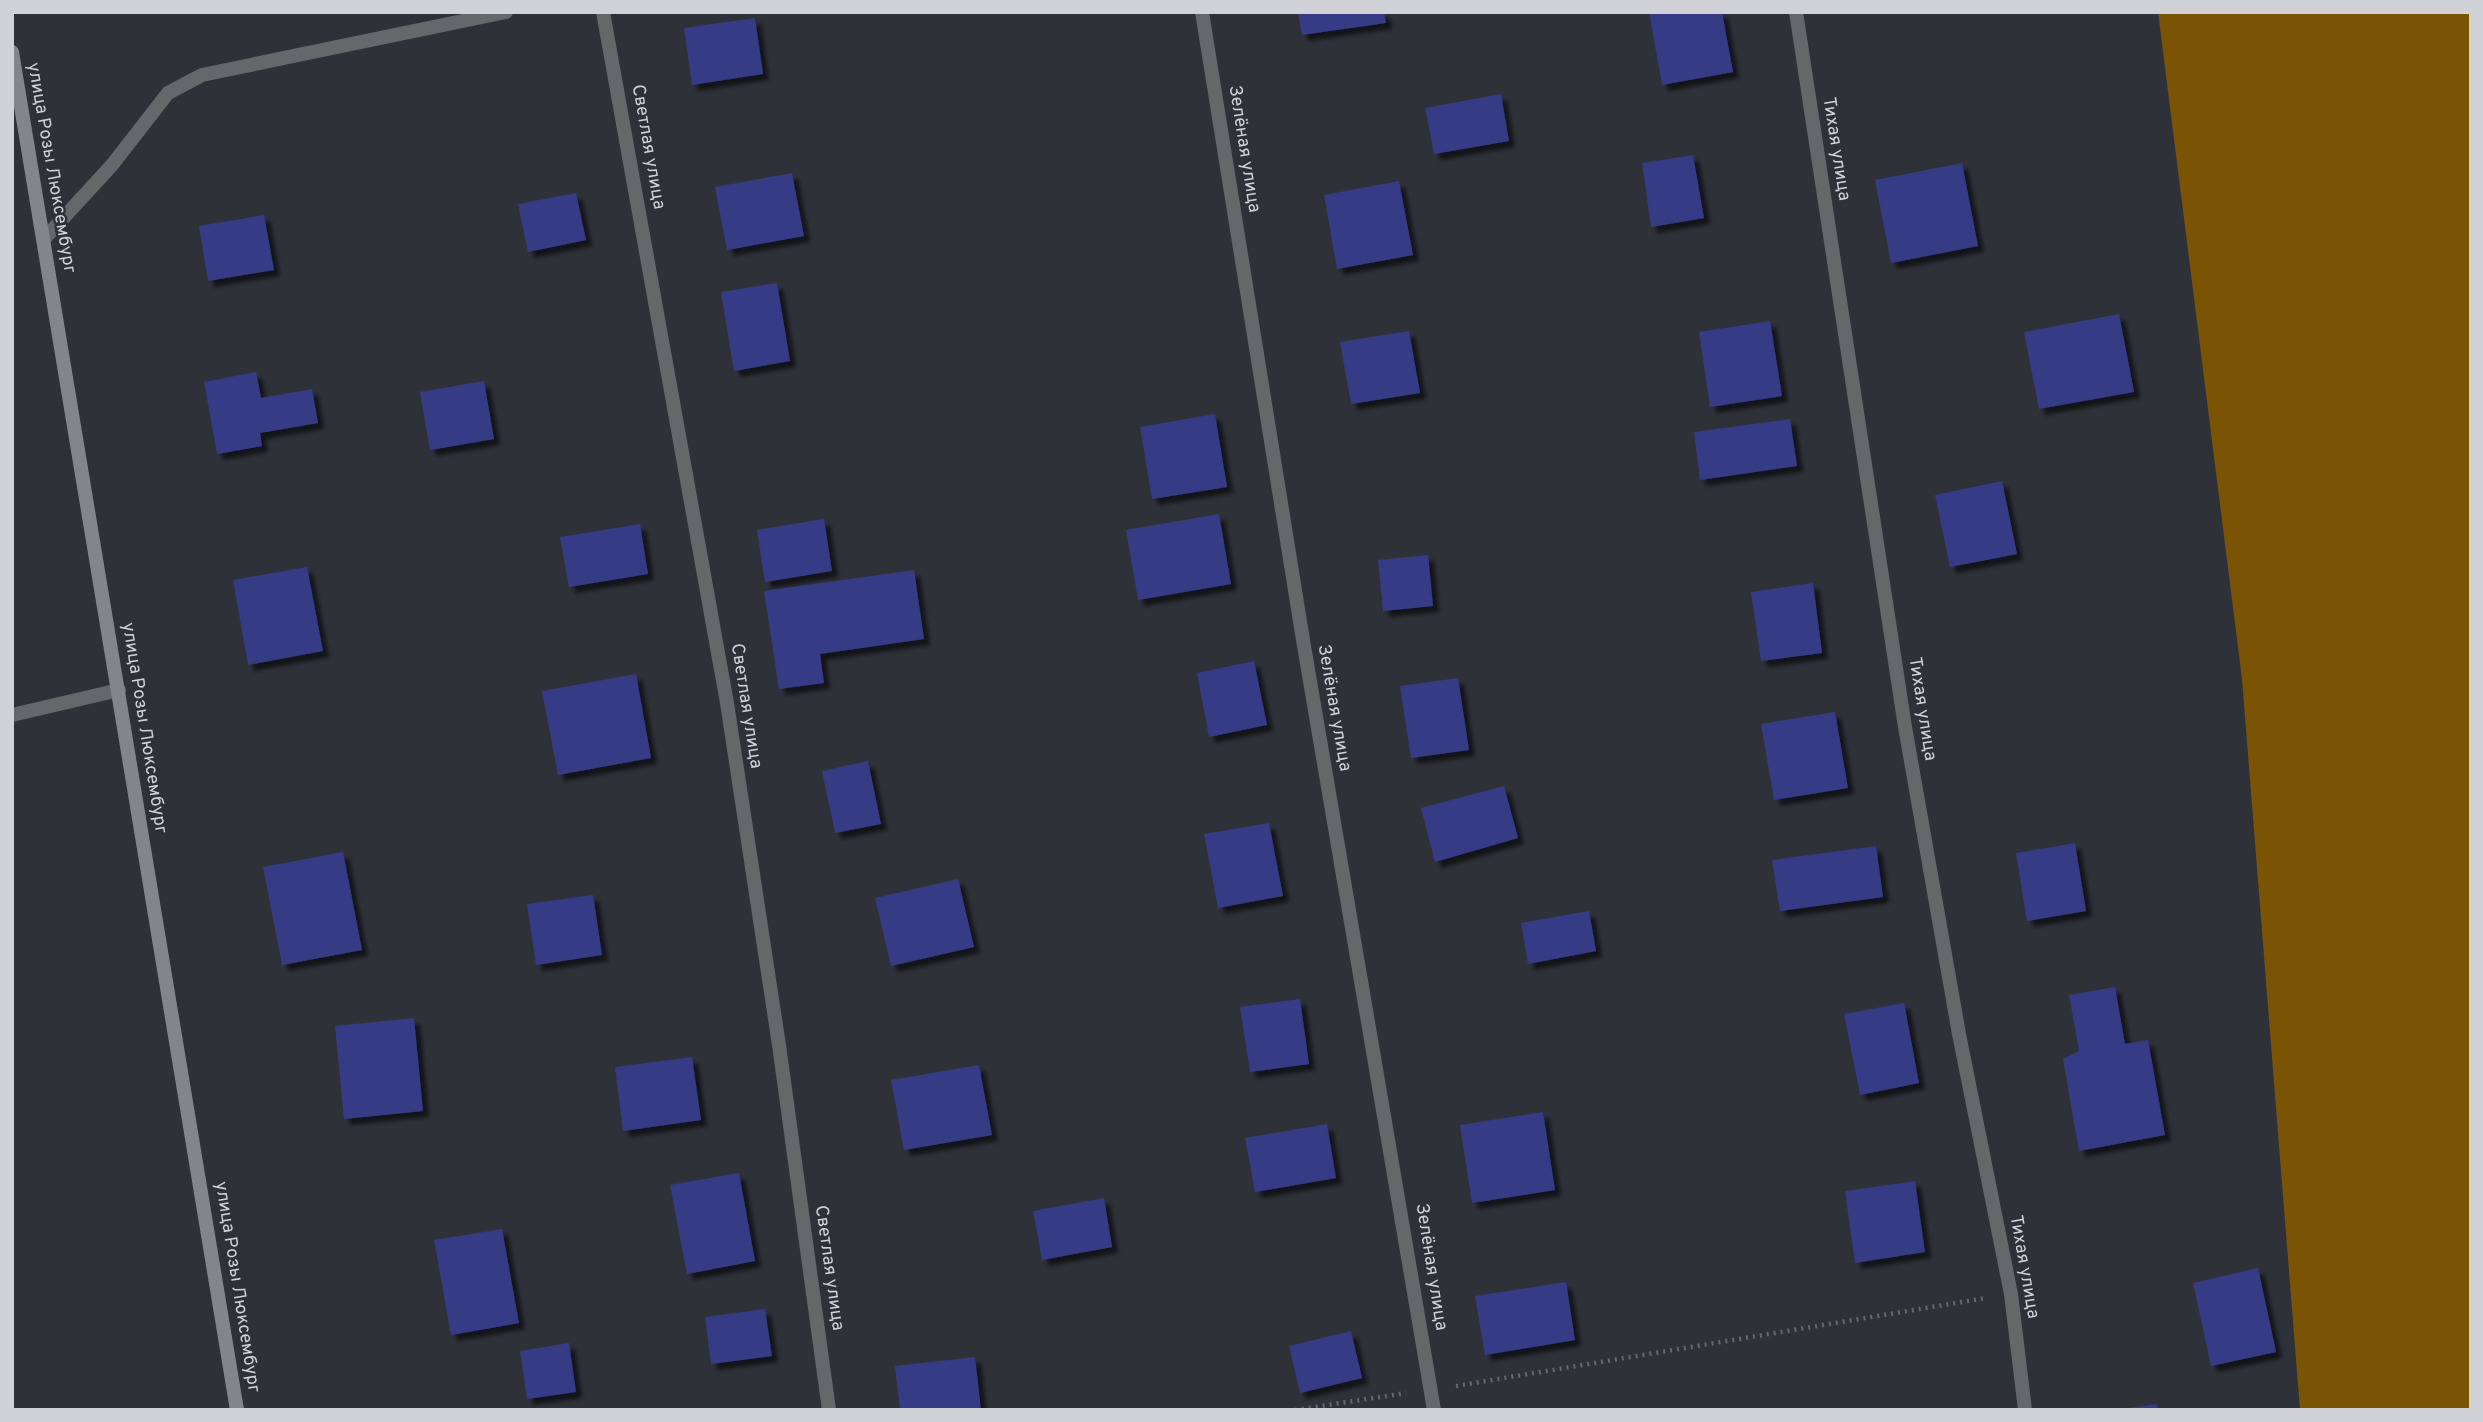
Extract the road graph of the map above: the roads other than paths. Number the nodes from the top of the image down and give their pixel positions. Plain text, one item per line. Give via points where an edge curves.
1 (506, 12) edge
2 (603, 12) edge
3 (1202, 12) edge
4 (1796, 12) edge
5 (12, 52) edge
6 (44, 239) junction
7 (118, 690) junction
8 (12, 715) edge
9 (237, 1410) edge
10 (829, 1410) edge
11 (1434, 1410) edge
12 (2025, 1410) edge

1 - 6 street via 202,75 168,93 112,165
2 - 10 street, Светлая улица via 727,702
3 - 11 street, Зелёная улица
4 - 12 street, Тихая улица via 1905,727 2011,1294
5 - 6 street, улица Розы Люксембург
6 - 7 street, улица Розы Люксембург
7 - 8 street
7 - 9 street, улица Розы Люксембург

